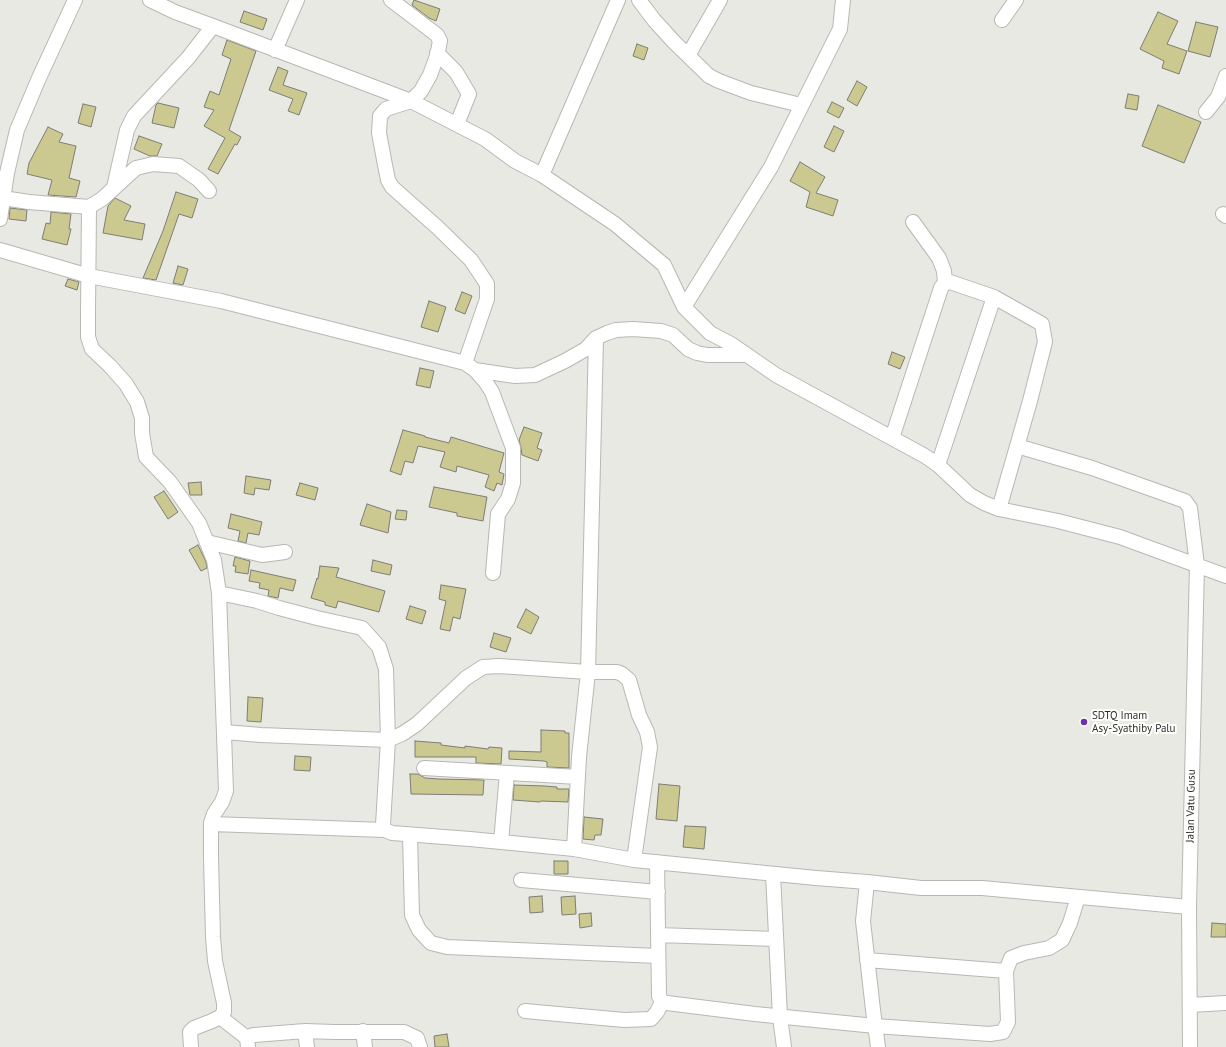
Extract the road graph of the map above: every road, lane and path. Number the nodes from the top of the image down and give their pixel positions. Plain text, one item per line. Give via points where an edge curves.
1 (75, 0) edge
2 (150, 0) edge
3 (297, 0) edge
4 (391, 0) edge
5 (618, 0) edge
6 (639, 0) edge
7 (720, 0) edge
8 (843, 0) edge
9 (1016, 0) edge
10 (1002, 20) dead end
11 (213, 26) junction
12 (275, 50) junction
13 (437, 53) junction
14 (686, 54) junction
15 (1226, 76) edge
16 (411, 101) junction
17 (801, 105) junction
18 (1206, 112) dead end
19 (457, 124) junction
20 (3, 173) edge
21 (542, 175) junction
22 (114, 187) junction
23 (209, 191) dead end
24 (3, 198) junction
25 (89, 207) junction
26 (0, 219) edge
27 (913, 222) dead end
28 (0, 250) edge
29 (89, 276) junction
30 (945, 282) junction
31 (994, 297) junction
32 (684, 307) junction
33 (596, 338) junction
34 (745, 355) junction
35 (470, 366) junction
36 (892, 438) junction
37 (1016, 446) junction
38 (938, 465) junction
39 (999, 509) junction
40 (207, 542) junction
41 (284, 552) dead end
42 (1197, 566) junction
43 (493, 573) dead end
44 (1226, 576) edge
45 (219, 593) junction
46 (588, 672) junction
47 (225, 732) junction
48 (388, 740) junction
49 (424, 768) dead end
50 (507, 774) junction
51 (578, 777) junction
52 (211, 824) junction
53 (385, 830) junction
54 (410, 835) junction
55 (501, 842) junction
56 (574, 849) junction
57 (634, 860) junction
58 (657, 862) junction
59 (773, 874) junction
60 (521, 880) dead end
61 (867, 882) junction
62 (658, 892) junction
63 (1078, 897) junction
64 (1190, 907) junction
65 (658, 935) junction
66 (776, 939) junction
67 (658, 956) junction
68 (867, 960) junction
69 (1006, 971) junction
70 (662, 1002) junction
71 (1226, 1003) edge
72 (1190, 1006) junction
73 (526, 1011) dead end
74 (220, 1017) junction
75 (780, 1017) junction
76 (875, 1026) junction
77 (305, 1031) junction
78 (364, 1031) junction
79 (247, 1043) edge
80 (191, 1047) edge
81 (307, 1047) edge
82 (365, 1047) edge
83 (420, 1047) edge
84 (784, 1047) edge
85 (878, 1047) edge
86 (1190, 1047) edge

1 - 20 street via 25,110
2 - 11 street
3 - 12 street
4 - 13 street via 437,35 440,41
5 - 21 street
6 - 14 street
7 - 14 street via 690,52
8 - 17 street via 840,29
9 - 10 street
11 - 12 street
11 - 22 street via 188,58 134,116 127,130
12 - 16 street
13 - 16 street via 424,86
13 - 19 street via 456,72 469,94
14 - 17 street via 709,76 719,81 751,93
15 - 18 street via 1218,97
16 - 19 street
16 - 35 street via 386,109 380,116 379,133 388,180 392,187 471,260 487,284 486,299
17 - 32 street via 771,167
19 - 21 street
20 - 24 street
21 - 32 street via 615,224 664,265
22 - 23 street via 136,168 158,164 179,166 199,180
22 - 25 street
24 - 25 street
24 - 26 street
25 - 29 street
27 - 30 street via 939,258
28 - 29 street
29 - 35 street via 221,301
29 - 40 street via 88,337 92,349 126,384 137,402 142,418 146,457 184,501 199,523
30 - 31 street
30 - 36 street
31 - 37 street via 1042,324 1044,335 1045,342
31 - 38 street
32 - 34 street via 710,333
33 - 34 street via 616,330 649,329 673,335 696,353
33 - 35 street via 586,349 535,376 515,376
33 - 46 street
34 - 36 street via 776,375
35 - 43 street via 486,381 492,392 513,448 514,483 508,499 498,514
36 - 38 street
37 - 39 street
37 - 42 street, Jalan Vatu Gusu via 1092,468 1185,501 1190,508
38 - 39 street via 970,495
39 - 42 street via 1120,537
40 - 41 street via 262,555
40 - 45 street via 214,560
42 - 44 street
42 - 64 street, Jalan Vatu Gusu
45 - 47 street
45 - 48 street via 362,628 379,647 386,669
46 - 48 street via 483,667 466,678 417,724
46 - 51 street
46 - 57 street via 617,672 629,680 647,732 650,747
47 - 48 street
47 - 52 street via 226,791
48 - 53 street via 383,825
49 - 50 street
50 - 51 street
50 - 55 street
51 - 56 street
52 - 53 street
52 - 74 street via 213,937 215,962 224,1003 224,1012
53 - 54 street
54 - 55 street
54 - 67 street via 412,915 419,930 431,944 447,947
55 - 56 street
56 - 57 street
57 - 58 street
58 - 59 street
58 - 62 street
59 - 61 street
59 - 66 street
60 - 62 street
61 - 63 street via 921,888 982,888
61 - 68 street via 863,921
62 - 65 street
63 - 64 street
63 - 69 street via 1062,940 1050,948 1011,958
64 - 72 street, Jalan Vatu Gusu
65 - 66 street
65 - 67 street
66 - 75 street
67 - 70 street via 659,996
68 - 69 street
68 - 76 street
69 - 76 street via 1008,1022 1004,1032 990,1034
70 - 73 street via 651,1019 624,1020
70 - 75 street
71 - 72 street
72 - 86 street, Jalan Vatu Gusu
74 - 79 street
74 - 80 street via 190,1032
75 - 76 street
75 - 84 street
76 - 85 street
77 - 78 street
77 - 79 street via 254,1034
77 - 81 street
78 - 82 street
78 - 83 street via 404,1032 417,1038

